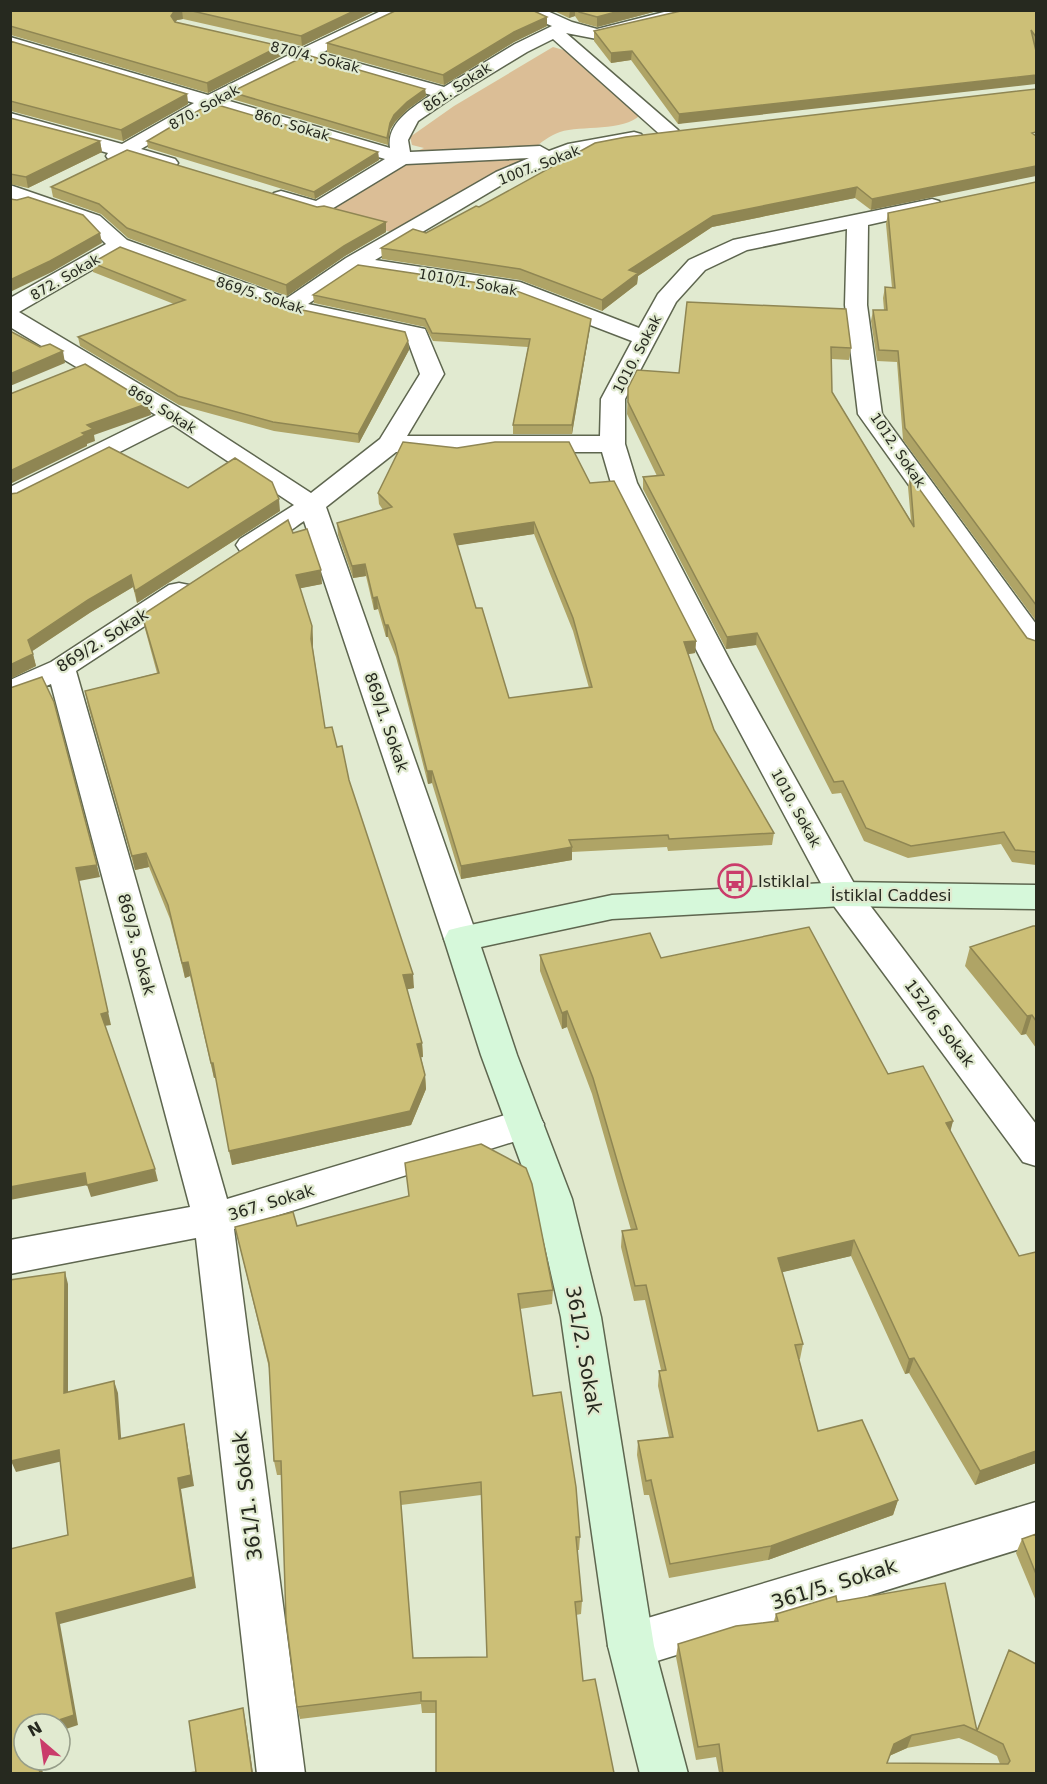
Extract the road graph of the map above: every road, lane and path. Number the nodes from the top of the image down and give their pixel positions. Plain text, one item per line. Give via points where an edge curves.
1 (399, 10) edge
2 (529, 10) edge
3 (695, 10) edge
4 (560, 28) junction
5 (10, 42) edge
6 (272, 46) edge
7 (306, 54) junction
8 (446, 93) junction
9 (212, 100) junction
10 (10, 118) edge
11 (695, 131) edge
12 (672, 134) junction
13 (126, 150) junction
14 (568, 150) junction
15 (401, 158) junction
16 (94, 166) edge
17 (183, 168) edge
18 (52, 187) edge
19 (261, 192) edge
20 (21, 194) edge
21 (947, 202) edge
22 (10, 207) edge
23 (858, 221) junction
24 (118, 245) junction
25 (354, 263) junction
26 (289, 307) junction
27 (10, 308) edge
28 (10, 317) edge
29 (646, 338) junction
30 (88, 364) junction
31 (59, 377) edge
32 (174, 415) junction
33 (390, 444) junction
34 (612, 444) junction
35 (10, 497) edge
36 (312, 505) junction
37 (232, 557) edge
38 (202, 576) edge
39 (1036, 643) edge
40 (61, 668) junction
41 (10, 692) edge
42 (843, 894) junction
43 (1036, 897) edge
44 (461, 939) junction
45 (525, 1124) junction
46 (1036, 1151) edge
47 (213, 1220) junction
48 (10, 1257) edge
49 (1036, 1523) edge
50 (631, 1646) junction
51 (281, 1773) edge
52 (664, 1773) edge

1 - 7 street, 870. Sokak via 341,26
2 - 4 street
3 - 4 street via 597,34
4 - 8 street, 861. Sokak
4 - 12 street
5 - 9 street, 860. Sokak
6 - 7 street, 870/4. Sokak
7 - 8 street, 870/4. Sokak
7 - 9 street, 870. Sokak
8 - 15 street, 861. Sokak via 410,118 398,140
9 - 13 street, 870. Sokak
9 - 15 street, 860. Sokak
10 - 13 street
11 - 12 street, 1007. Sokak
12 - 14 street, 1007. Sokak
13 - 16 street, 870. Sokak
13 - 17 street
14 - 15 street
14 - 25 street, 1007. Sokak via 502,177
15 - 19 street via 318,209
18 - 20 street
20 - 22 street
20 - 24 street, 869/5. Sokak via 93,220
21 - 23 street, 1010. Sokak
23 - 29 street, 1010. Sokak via 741,245 697,264 666,299
23 - 39 street, 1012. Sokak via 856,304 870,414
24 - 26 street, 869/5. Sokak
24 - 27 street, 872. Sokak
25 - 26 street, 1007. Sokak
25 - 29 street, 1010/1. Sokak via 512,287
26 - 33 street, 869/5. Sokak via 417,334 432,374
28 - 30 street, 869. Sokak
29 - 34 street, 1010. Sokak via 614,399
30 - 31 street
30 - 32 street, 869. Sokak
32 - 35 street
32 - 36 street, 869. Sokak
33 - 34 street
33 - 36 street, 869/5. Sokak
34 - 42 street, 1010. Sokak via 629,494
36 - 37 street
36 - 44 street, 869/1. Sokak
38 - 40 street, 869/2. Sokak
40 - 41 street, 869/2. Sokak
40 - 47 street, 869/3. Sokak
42 - 43 street, İstiklal Caddesi
42 - 44 street, İstiklal Caddesi via 612,907
42 - 46 street, 152/6. Sokak
44 - 45 street, 361/2. Sokak
45 - 47 street, 367. Sokak
45 - 50 street, 361/2. Sokak via 554,1199 580,1317
47 - 48 street, 367. Sokak
47 - 51 street, 361/1. Sokak
49 - 50 street, 361/5. Sokak
50 - 52 street, 361/2. Sokak

